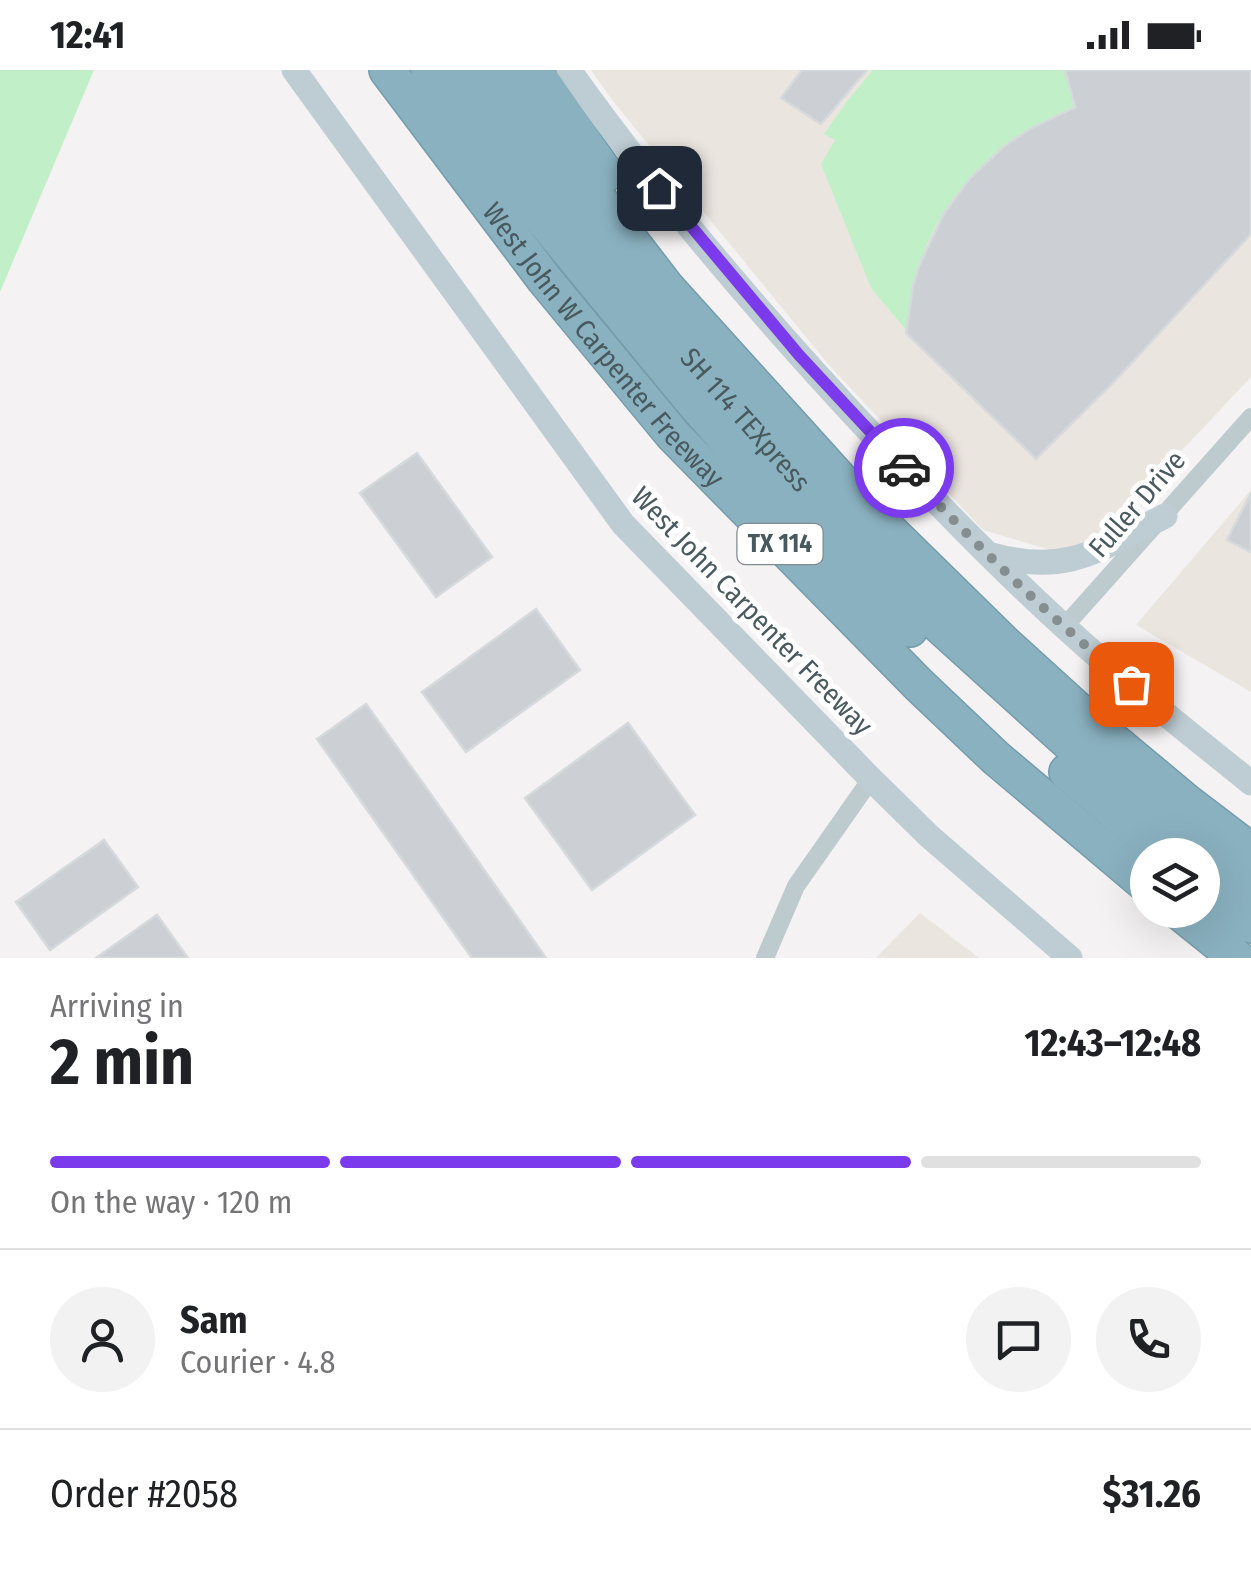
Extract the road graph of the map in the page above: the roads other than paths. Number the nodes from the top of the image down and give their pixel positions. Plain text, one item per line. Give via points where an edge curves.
1 (294, 70) edge
2 (372, 70) edge
3 (387, 70) edge
4 (428, 70) edge
5 (464, 70) edge
6 (499, 70) edge
7 (534, 70) edge
8 (568, 70) edge
9 (456, 162) junction
10 (667, 288) junction
11 (1251, 417) edge
12 (1166, 516) junction
13 (988, 554) junction
14 (1064, 627) junction
15 (871, 779) junction
16 (1251, 782) edge
17 (1146, 838) edge
18 (1251, 851) edge
19 (1130, 871) edge
20 (1251, 890) edge
21 (1220, 914) edge
22 (1251, 925) edge
23 (1191, 928) edge
24 (1210, 928) edge
25 (764, 958) edge
26 (1070, 958) edge
27 (1205, 958) edge
28 (1237, 958) edge

1 - 15 main road, West John Carpenter Freeway via 623,524
2 - 9 highway
3 - 9 highway, West John W Carpenter Freeway / TX 114
4 - 17 highway, SH 114 TEXpress via 611,305 794,517 953,669
5 - 20 highway, SH 114 TEXpress via 629,287 815,498 1042,718
6 - 10 highway
7 - 10 highway via 655,245
8 - 13 main road via 786,341
9 - 19 highway, West John W Carpenter Freeway / TX 114 via 672,435 919,685
10 - 18 highway via 864,506 1005,644
11 - 12 street, Fuller Drive
12 - 13 main road via 1082,558 1050,564
12 - 14 street, Fuller Drive
13 - 14 main road
14 - 16 main road
15 - 25 street via 796,886
15 - 26 main road, West John Carpenter Freeway
21 - 22 highway
23 - 27 highway via 1195,950
24 - 28 highway

